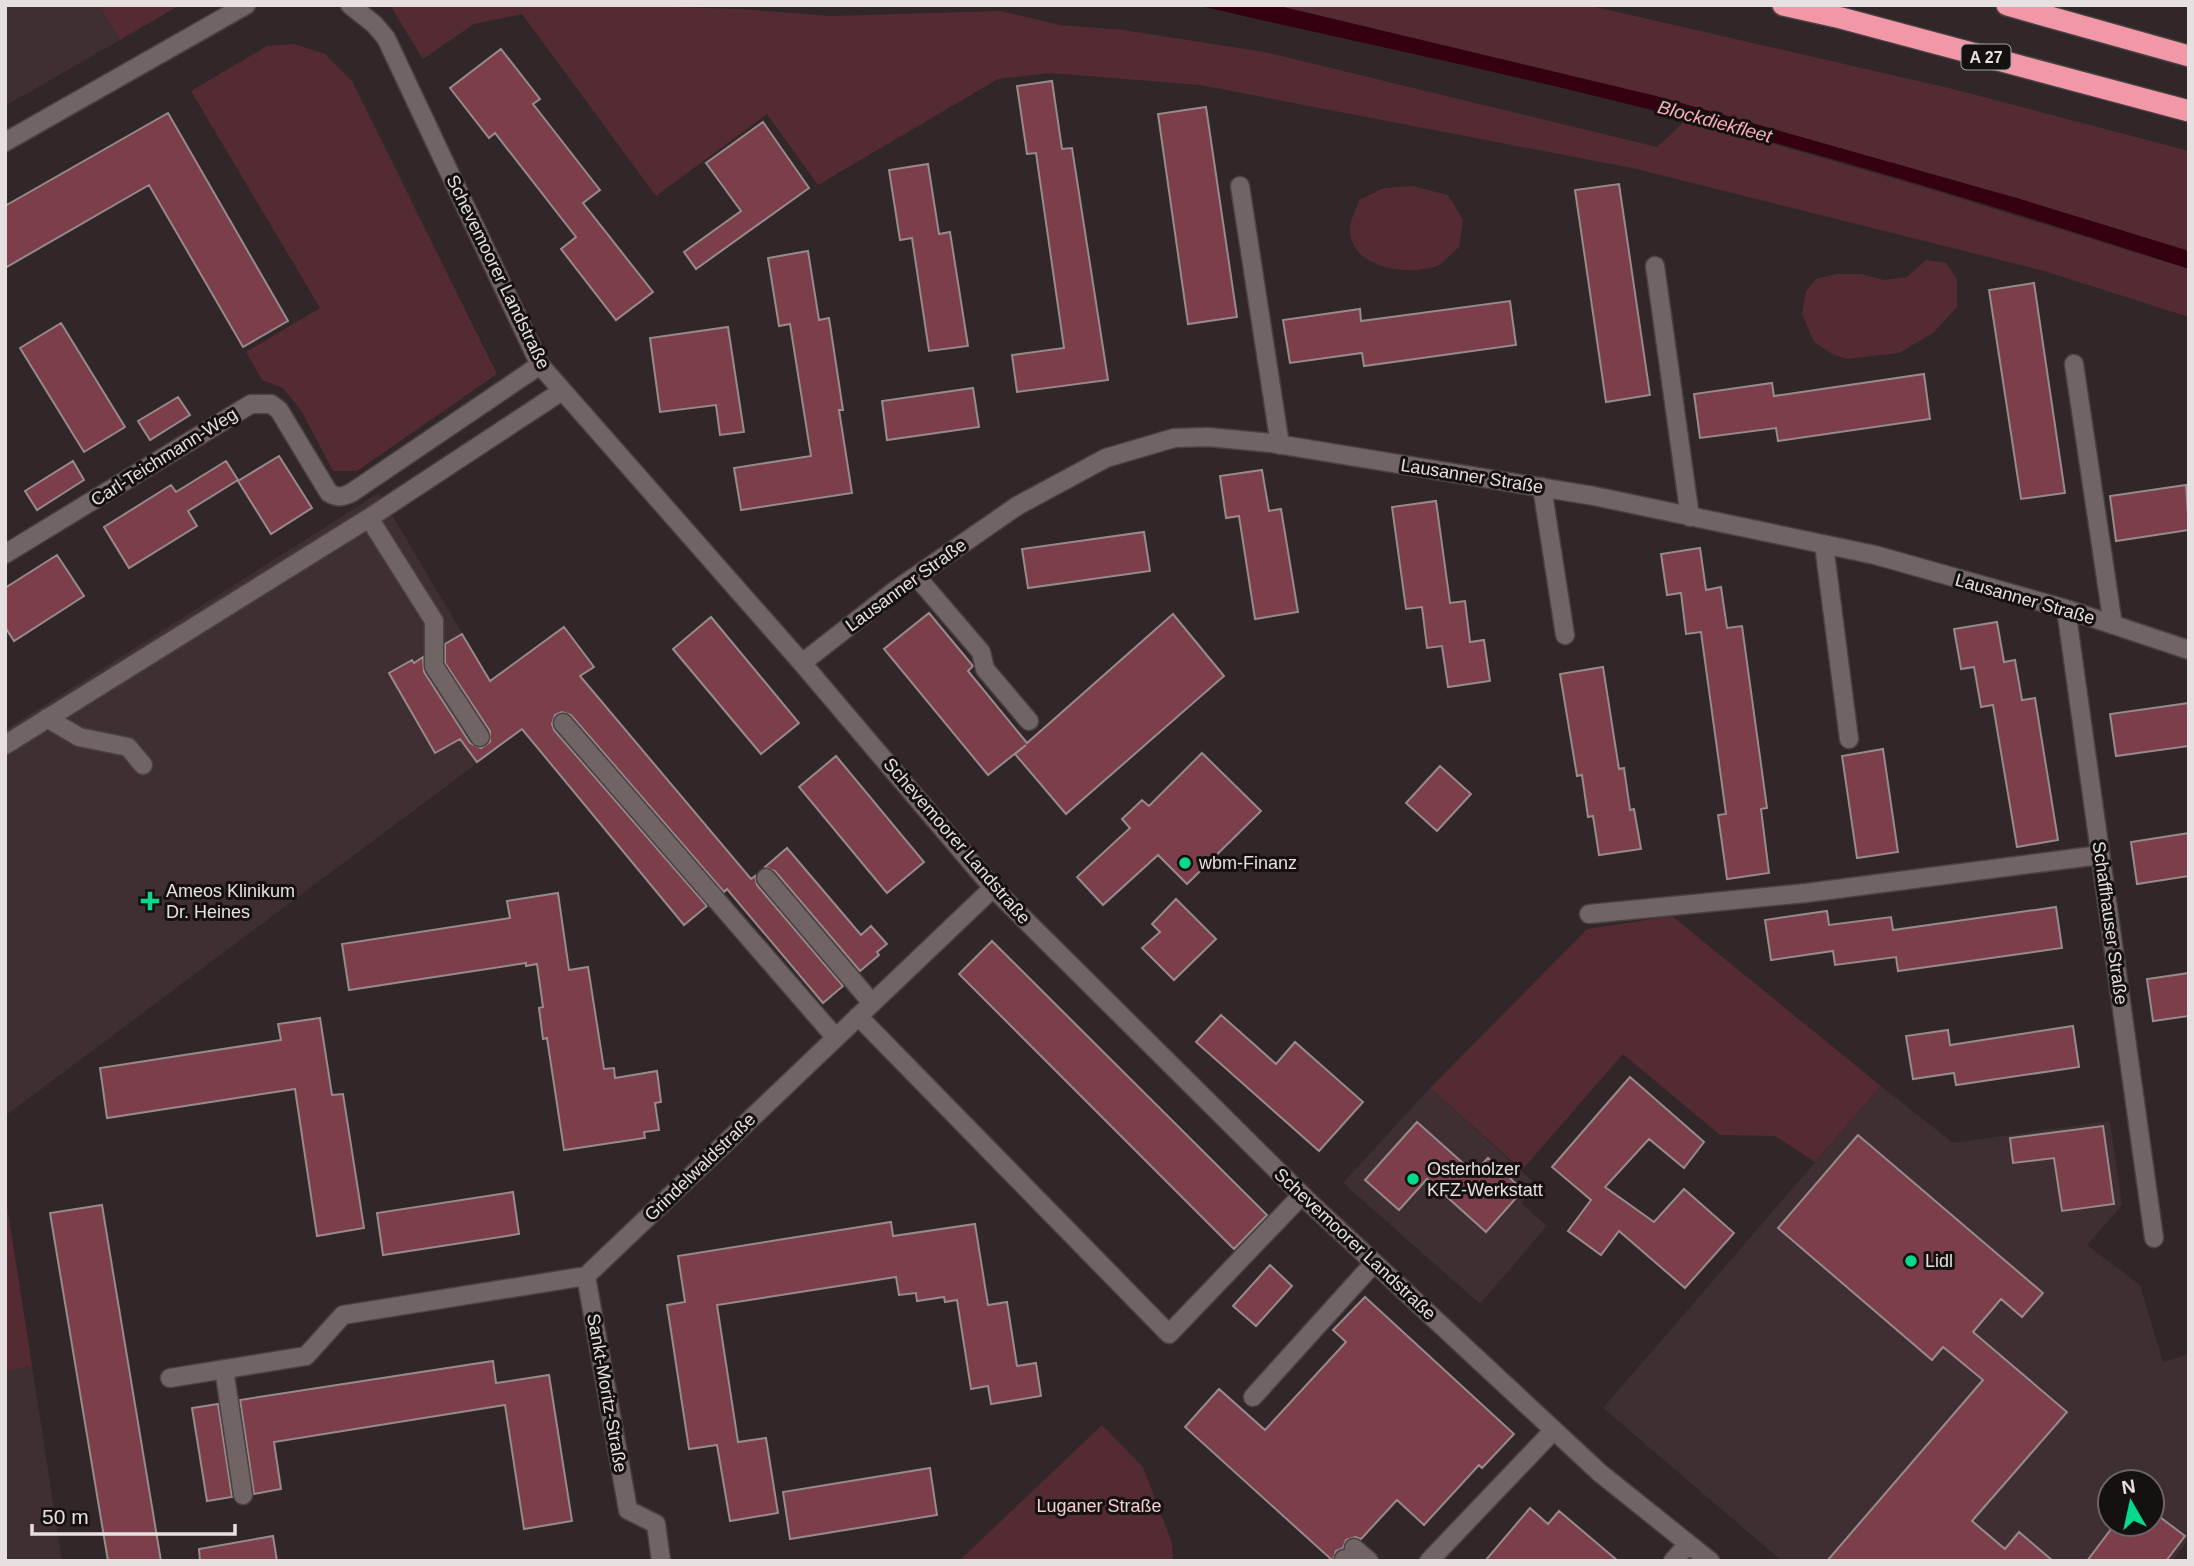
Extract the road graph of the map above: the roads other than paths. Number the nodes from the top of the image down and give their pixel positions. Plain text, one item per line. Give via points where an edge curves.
1 (246, 5) edge
2 (350, 5) edge
3 (1783, 5) edge
4 (2007, 5) edge
5 (2189, 56) edge
6 (2189, 111) edge
7 (5, 142) edge
8 (1240, 186) dead end
9 (1655, 266) dead end
10 (2074, 364) dead end
11 (540, 365) junction
12 (562, 391) junction
13 (1280, 445) junction
14 (1542, 487) junction
15 (369, 517) junction
16 (1690, 517) junction
17 (1824, 545) junction
18 (5, 554) edge
19 (916, 576) junction
20 (2066, 610) junction
21 (2113, 625) junction
22 (1566, 635) dead end
23 (2189, 650) edge
24 (802, 663) junction
25 (47, 718) junction
26 (1029, 721) dead end
27 (563, 723) dead end
28 (480, 737) dead end
29 (1849, 739) dead end
30 (5, 745) edge
31 (143, 765) dead end
32 (2101, 855) junction
33 (766, 878) dead end
34 (993, 888) junction
35 (1589, 914) dead end
36 (865, 1010) junction
37 (835, 1038) junction
38 (1301, 1195) junction
39 (2154, 1237) dead end
40 (1374, 1264) junction
41 (586, 1276) junction
42 (224, 1369) junction
43 (170, 1378) dead end
44 (1253, 1397) dead end
45 (1553, 1431) junction
46 (243, 1495) dead end
47 (1688, 1544) junction
48 (1348, 1556) edge
49 (661, 1561) edge
50 (1368, 1561) edge
51 (1429, 1561) edge
52 (1674, 1561) edge
53 (1710, 1561) edge

1 - 7 street
2 - 11 street, Schevemoorer Landstraße via 386,38
3 - 6 highway, A 27
4 - 5 highway
8 - 13 street
9 - 16 street
10 - 21 street
11 - 12 street, Schevemoorer Landstraße
11 - 18 street, Carl-Teichmann-Weg via 351,493 337,497 329,493 279,410 271,404 251,404
12 - 15 street
12 - 24 street, Schevemoorer Landstraße
13 - 14 street, Lausanner Straße
13 - 19 street, Lausanner Straße via 1174,438 1106,458 1017,506
14 - 16 street, Lausanner Straße
14 - 22 street
15 - 25 street
15 - 28 street via 434,621 434,666
16 - 17 street, Lausanner Straße
17 - 20 street, Lausanner Straße via 1875,555
17 - 29 street
19 - 24 street, Lausanner Straße
19 - 26 street via 981,652 985,669
20 - 21 street, Lausanner Straße
20 - 32 street, Schaffhauser Straße
21 - 23 street, Lausanner Straße
24 - 34 street, Schevemoorer Landstraße
25 - 30 street
25 - 31 street via 79,737 128,747
27 - 37 street
32 - 35 street
32 - 39 street, Schaffhauser Straße
33 - 36 street
34 - 36 street, Grindelwaldstraße
34 - 38 street, Schevemoorer Landstraße
36 - 37 street, Grindelwaldstraße
36 - 38 street via 1169,1334
37 - 41 street, Grindelwaldstraße
38 - 40 street, Schevemoorer Landstraße
40 - 44 street
40 - 45 street, Schevemoorer Landstraße
41 - 42 street via 343,1315 306,1356
41 - 49 street, Sankt-Moritz-Straße via 628,1510 656,1524
42 - 43 street
42 - 46 street
45 - 47 street, Schevemoorer Landstraße
45 - 51 street
47 - 52 street
47 - 53 street, Schevemoorer Landstraße
48 - 50 street

